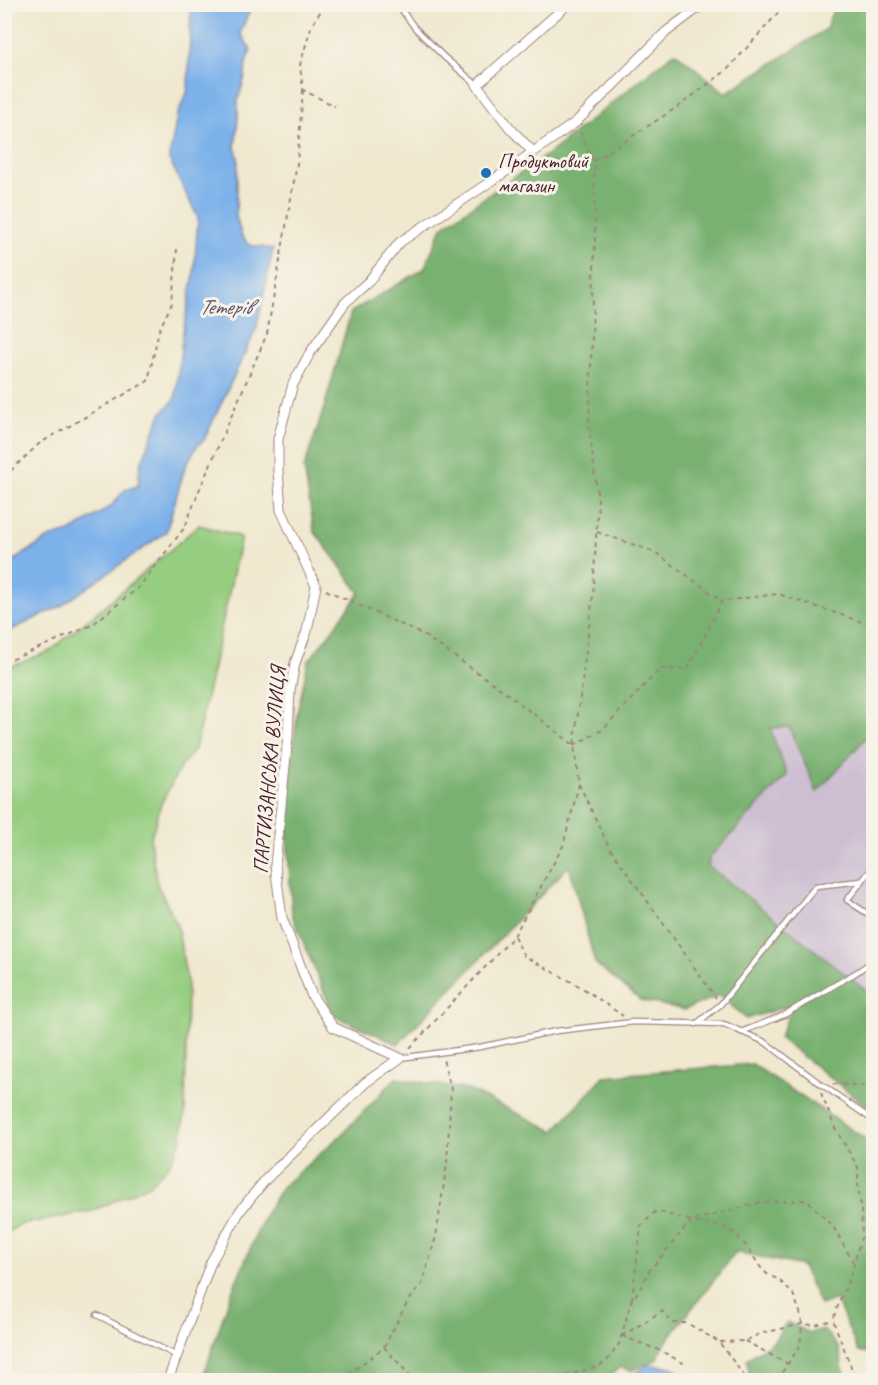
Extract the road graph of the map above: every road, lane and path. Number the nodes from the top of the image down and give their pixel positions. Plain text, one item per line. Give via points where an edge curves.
1 (326, 4) edge
2 (397, 4) edge
3 (568, 4) edge
4 (703, 4) edge
5 (786, 4) edge
6 (477, 85) junction
7 (303, 90) junction
8 (335, 106) dead end
9 (576, 122) junction
10 (533, 152) junction
11 (594, 160) junction
12 (177, 249) dead end
13 (4, 477) edge
14 (596, 531) junction
15 (316, 586) junction
16 (722, 601) junction
17 (873, 626) edge
18 (4, 663) edge
19 (574, 744) junction
20 (579, 784) junction
21 (873, 866) edge
22 (861, 881) junction
23 (873, 918) edge
24 (514, 936) junction
25 (873, 960) edge
26 (720, 1005) junction
27 (633, 1022) junction
28 (696, 1024) junction
29 (741, 1032) junction
30 (441, 1052) junction
31 (400, 1058) junction
32 (818, 1082) junction
33 (873, 1086) edge
34 (873, 1121) edge
35 (691, 1221) junction
36 (854, 1263) junction
37 (632, 1299) junction
38 (97, 1315) dead end
39 (833, 1320) junction
40 (802, 1324) junction
41 (621, 1336) junction
42 (745, 1341) junction
43 (719, 1342) junction
44 (384, 1347) junction
45 (177, 1356) junction
46 (685, 1364) dead end
47 (788, 1364) junction
48 (873, 1367) edge
49 (4, 1371) edge
50 (7, 1380) edge
51 (168, 1380) edge
52 (341, 1380) edge
53 (414, 1380) edge
54 (557, 1380) edge
55 (747, 1380) edge
56 (777, 1380) edge
57 (856, 1380) edge
58 (861, 1380) edge

1 - 7 path via 311,27 300,65
2 - 6 lane via 415,28
3 - 6 street
4 - 9 street via 666,32
5 - 11 path via 727,70
6 - 10 street
7 - 8 path
7 - 18 path via 297,164 267,334 185,527 139,587 92,626
9 - 10 street
9 - 11 path
10 - 15 street via 400,242 369,281 345,303 293,384 278,440 281,510
11 - 14 path via 589,426 598,500
12 - 13 path via 172,303 159,330 148,381 40,443
14 - 16 path via 655,552
14 - 19 path via 593,595
15 - 19 path via 422,634
15 - 31 street, ПАРТИЗАНСЬКА ВУЛИЦЯ via 290,690 274,865 282,918 312,996 333,1027
16 - 17 path via 778,594
16 - 19 path via 688,669 660,669 602,730
19 - 20 path
20 - 24 path via 563,846
20 - 26 path via 609,847
21 - 22 lane
22 - 23 lane via 847,900
22 - 26 lane via 816,886
24 - 27 path via 524,956
24 - 31 path
25 - 29 lane via 784,1015
26 - 28 lane
27 - 28 lane
27 - 30 lane
28 - 29 lane via 724,1024
29 - 32 lane via 765,1042
30 - 31 lane
30 - 44 path via 451,1089 447,1163 436,1237 422,1284 406,1304
31 - 45 street via 365,1083 266,1179 240,1210 211,1262
32 - 33 path
32 - 34 lane
32 - 36 path via 835,1128 858,1167 862,1235
35 - 36 path via 762,1202 807,1200 834,1228
35 - 37 path via 649,1271
35 - 37 path via 656,1211 641,1226
35 - 40 path via 723,1226 735,1234 760,1268 793,1294
36 - 39 path
37 - 41 path
38 - 45 lane
39 - 40 path
39 - 57 path
40 - 42 path
40 - 47 path via 800,1346
41 - 43 path via 662,1311 673,1323 687,1323
41 - 46 path
41 - 54 path via 607,1361
42 - 43 path
42 - 47 path
43 - 55 path
44 - 52 path
44 - 53 path
45 - 51 street
47 - 56 path
48 - 58 path
49 - 50 lane

